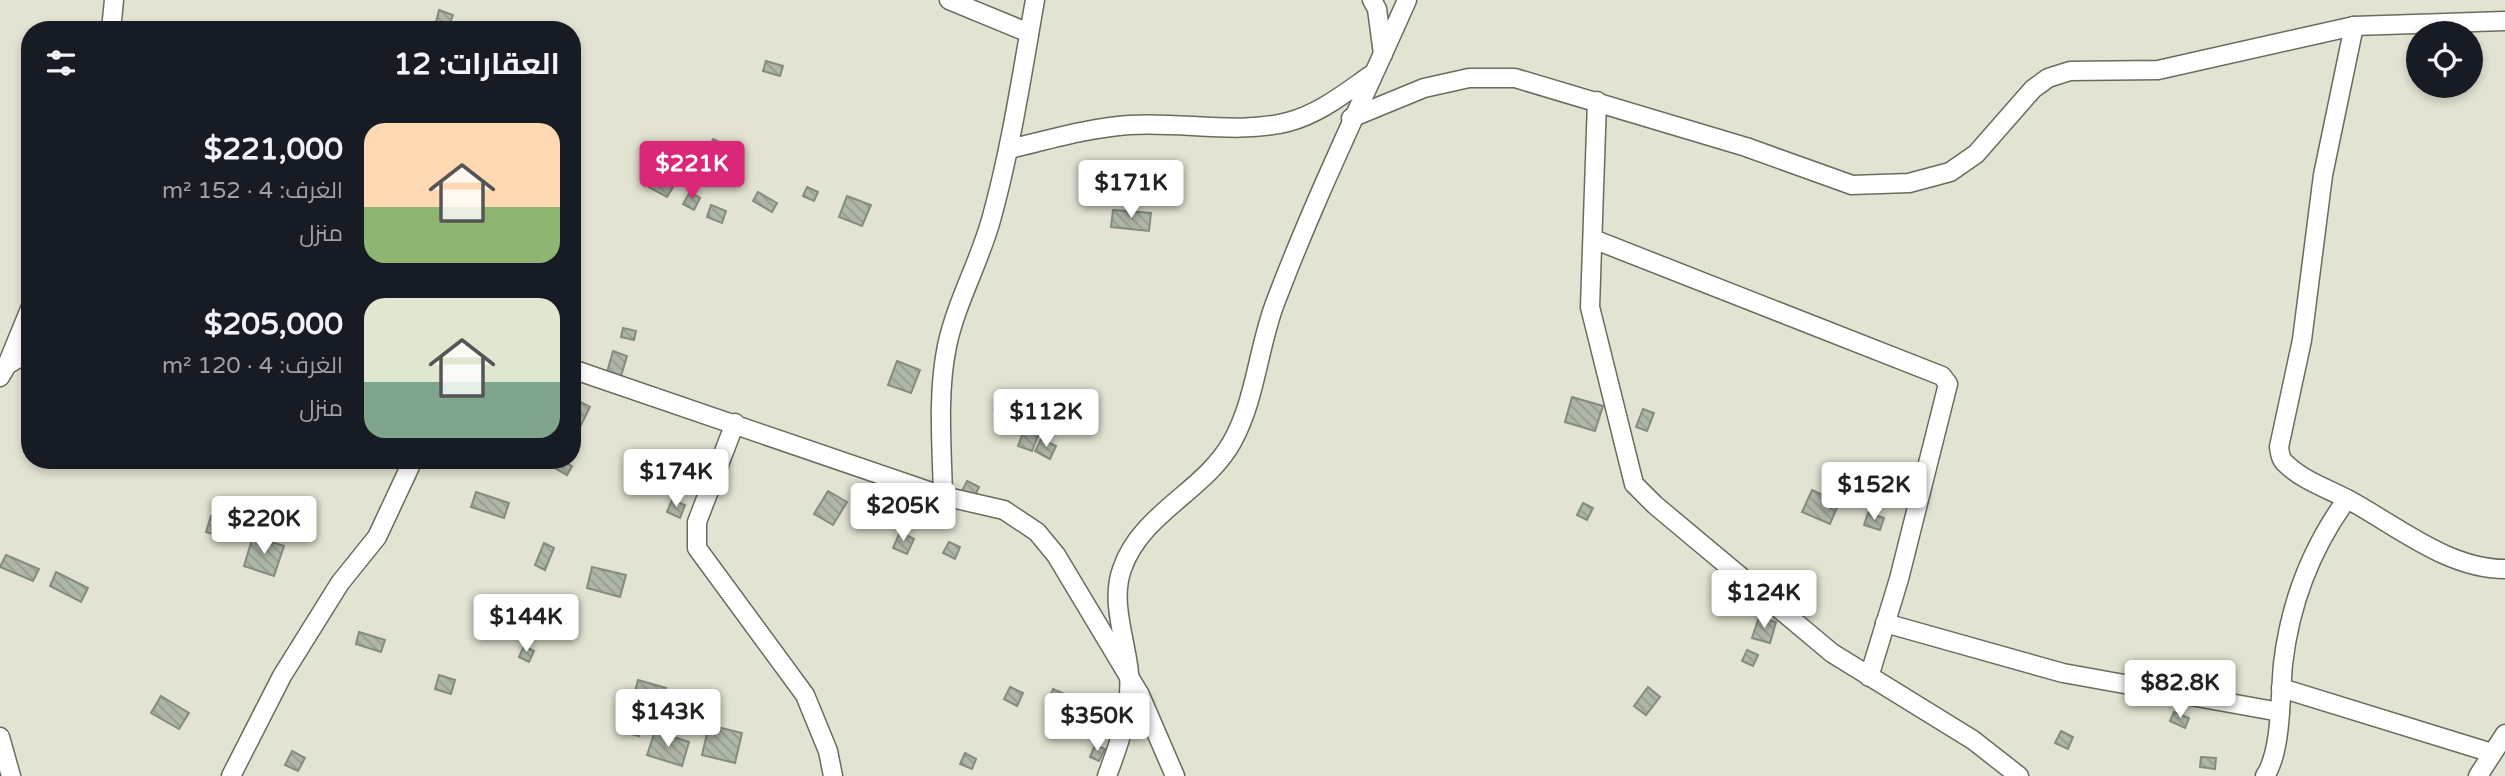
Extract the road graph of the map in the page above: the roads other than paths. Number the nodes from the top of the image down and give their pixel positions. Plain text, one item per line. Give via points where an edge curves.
1 (114, 0) edge
2 (949, 0) edge
3 (1035, 0) edge
4 (1372, 0) edge
5 (1407, 0) edge
6 (112, 21) edge
7 (2505, 21) edge
8 (2354, 26) junction
9 (1029, 33) junction
10 (1382, 54) junction
11 (1373, 74) junction
12 (1597, 101) junction
13 (1351, 118) junction
14 (1009, 149) junction
15 (1592, 239) junction
16 (21, 330) edge
17 (21, 358) edge
18 (3, 371) edge
19 (581, 372) edge
20 (735, 423) junction
21 (409, 469) edge
22 (943, 496) junction
23 (2347, 499) junction
24 (2505, 569) edge
25 (1885, 623) junction
26 (1129, 677) junction
27 (1868, 677) junction
28 (2281, 688) junction
29 (2280, 712) junction
30 (2505, 734) edge
31 (0, 737) edge
32 (2492, 752) junction
33 (11, 776) edge
34 (231, 776) edge
35 (833, 776) edge
36 (1107, 776) edge
37 (1175, 776) edge
38 (2019, 776) edge
39 (2265, 776) edge
40 (2477, 776) edge

1 - 6 street
2 - 9 street
3 - 9 street
4 - 10 street
5 - 10 street
7 - 8 street
8 - 12 street via 2158,70 2070,71 2048,78 1976,154 1950,172 1909,183 1852,185
8 - 23 street via 2323,175 2302,341 2279,447 2281,460 2300,476
9 - 14 street
10 - 11 street
11 - 13 street
11 - 14 street via 1322,108 1288,122 1126,125
12 - 13 street via 1515,78 1469,78 1424,88
12 - 15 street
13 - 26 street via 1273,308 1244,415 1231,443 1212,468 1134,543 1122,569 1117,588
14 - 22 street via 977,265 947,348
15 - 25 street via 1942,376 1948,384 1947,396
15 - 27 street via 1590,307 1634,484 1767,601
16 - 18 street
17 - 18 street
19 - 20 street
20 - 22 street
20 - 35 street via 697,522 697,548 792,673 828,751
21 - 34 street via 377,537 340,583 282,676
22 - 26 street via 1004,510 1037,532 1056,555
23 - 24 street via 2460,560
23 - 28 street via 2312,555 2291,623
25 - 27 street
25 - 29 street via 2063,673
26 - 36 street via 1126,718
26 - 37 street
27 - 38 street via 1973,740
28 - 29 street
28 - 32 street
29 - 39 street
30 - 32 street
31 - 33 street
32 - 40 street

